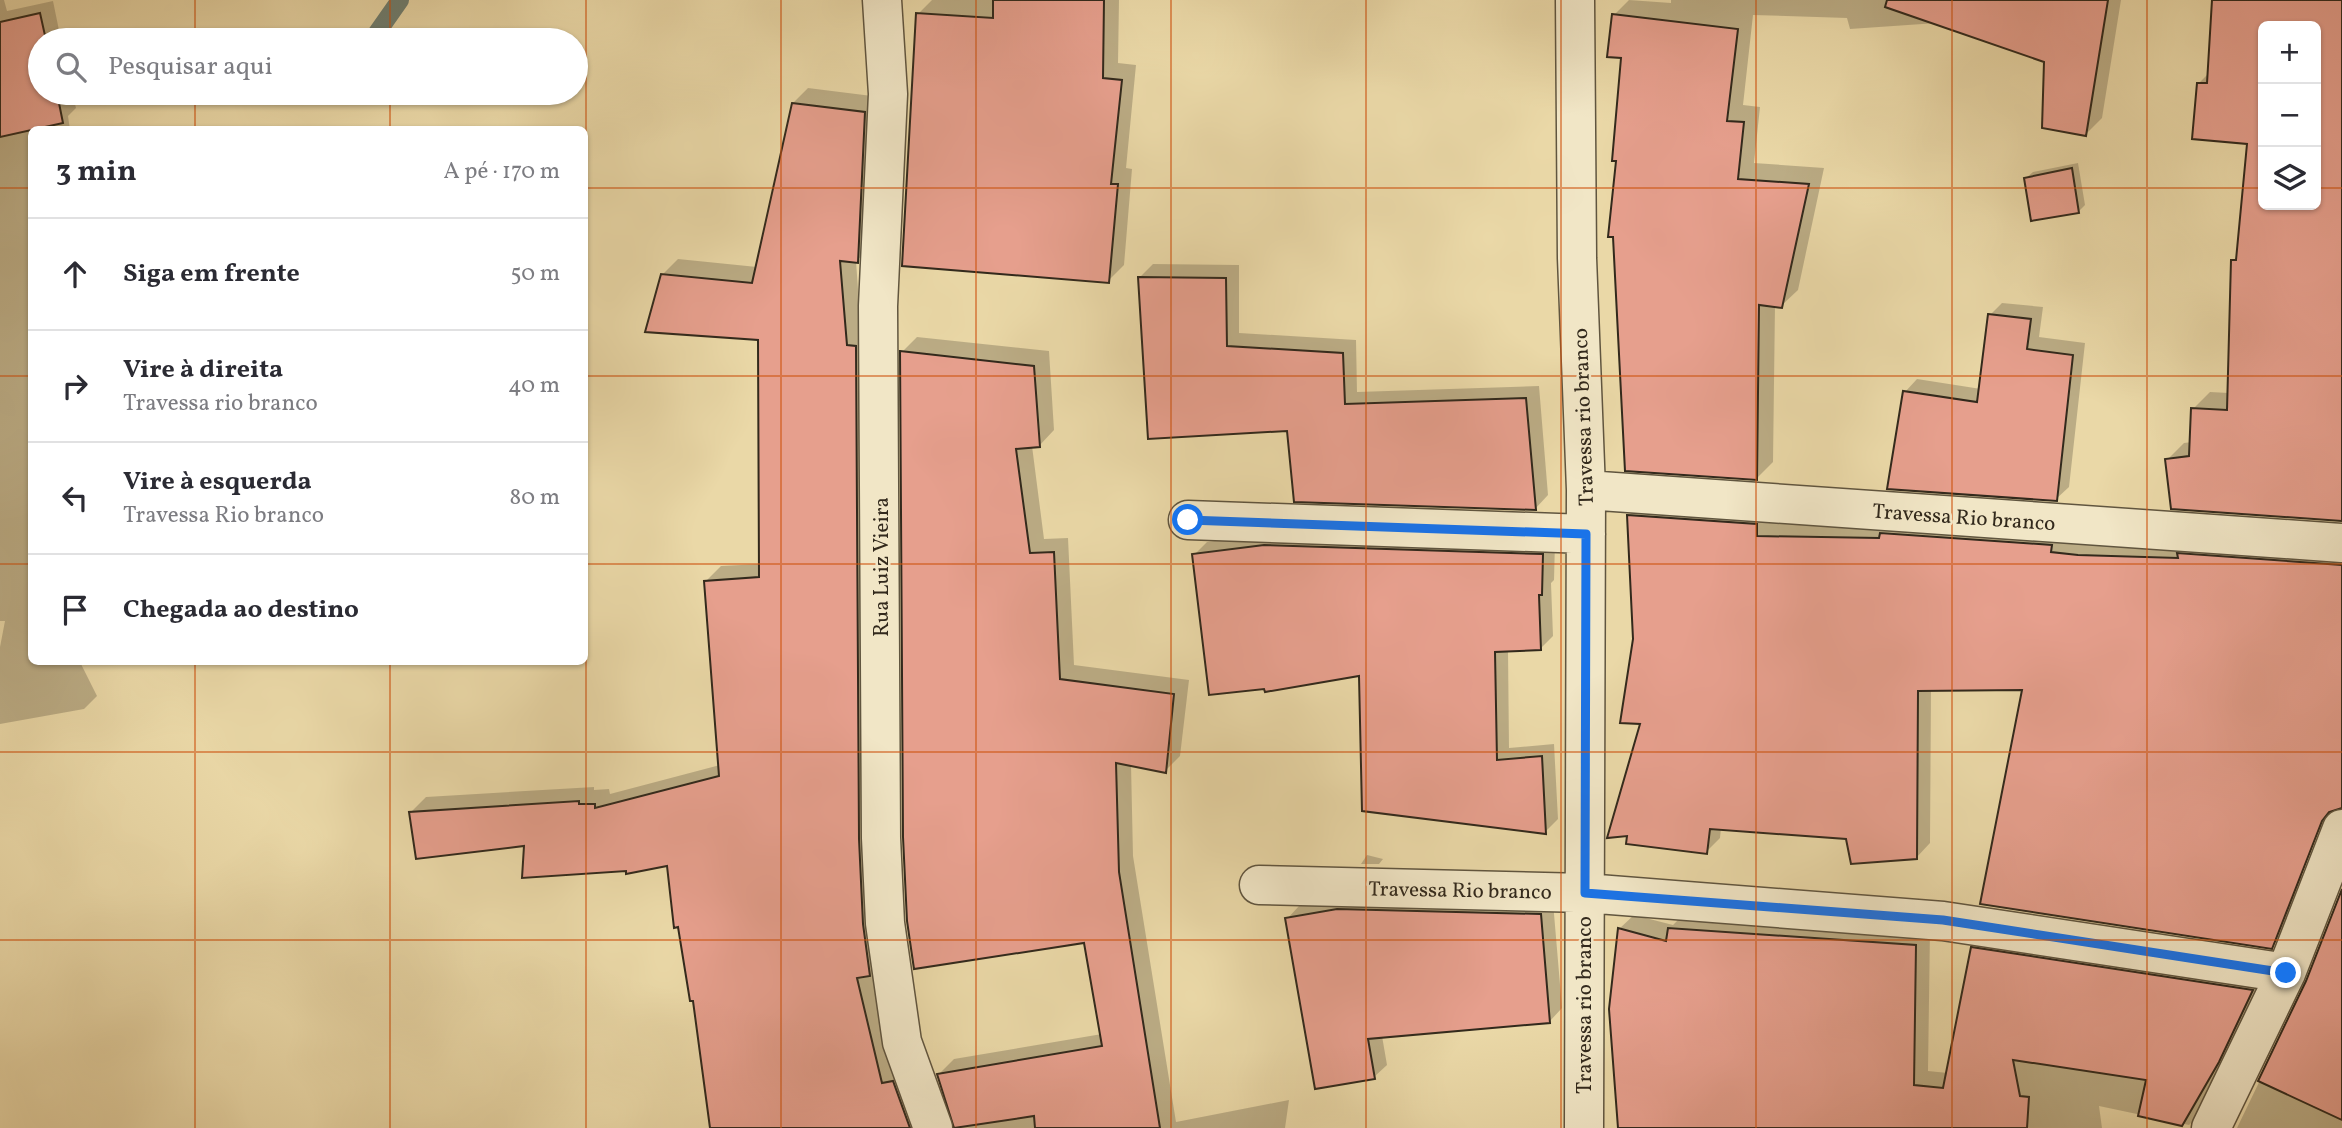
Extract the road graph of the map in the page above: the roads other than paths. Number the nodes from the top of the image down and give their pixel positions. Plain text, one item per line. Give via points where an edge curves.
1 (882, 0) edge
2 (1575, 0) edge
3 (1586, 490) junction
4 (1188, 520) dead end
5 (1586, 534) junction
6 (2342, 543) edge
7 (2342, 829) edge
8 (1259, 885) dead end
9 (1585, 893) junction
10 (2286, 973) junction
11 (933, 1128) edge
12 (1584, 1128) edge
13 (2211, 1128) edge

1 - 11 street, Rua Luiz Vieira via 888,94 878,306 881,838 885,923 902,1042
2 - 3 street, Travessa rio branco via 1577,258
3 - 5 street, Travessa rio branco
3 - 6 street, Travessa Rio branco
4 - 5 street
5 - 9 street, Travessa rio branco
7 - 10 street
8 - 9 street, Travessa Rio branco
9 - 10 street, Travessa Rio branco via 1943,920
9 - 12 street, Travessa rio branco
10 - 13 street

